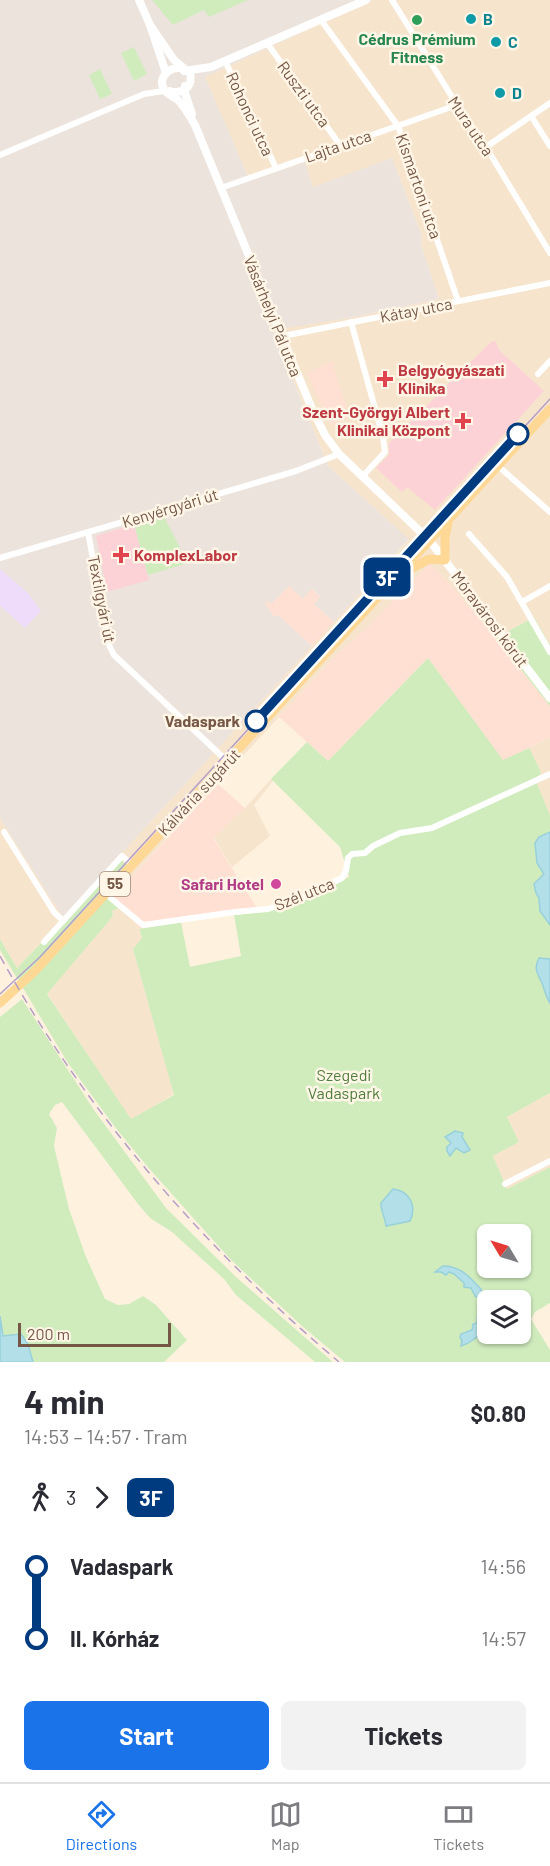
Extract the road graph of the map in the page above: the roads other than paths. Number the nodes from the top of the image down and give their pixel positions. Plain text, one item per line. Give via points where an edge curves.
1 (139, 0) edge
2 (366, 0) edge
3 (392, 0) edge
4 (321, 20) junction
5 (267, 44) junction
6 (164, 52) junction
7 (225, 61) junction
8 (210, 67) junction
9 (184, 70) junction
10 (166, 74) junction
11 (188, 86) junction
12 (170, 91) junction
13 (144, 94) junction
14 (550, 104) edge
15 (457, 105) junction
16 (531, 116) junction
17 (195, 125) junction
18 (398, 126) junction
19 (340, 145) junction
20 (550, 146) edge
21 (486, 147) junction
22 (0, 155) edge
23 (276, 168) junction
24 (221, 188) junction
25 (550, 253) edge
26 (550, 283) edge
27 (458, 301) junction
28 (351, 322) junction
29 (283, 336) junction
30 (550, 361) edge
31 (538, 374) dead end
32 (549, 412) edge
33 (339, 454) junction
34 (498, 466) junction
35 (362, 477) junction
36 (550, 512) edge
37 (448, 520) junction
38 (88, 532) junction
39 (469, 534) dead end
40 (430, 541) junction
41 (0, 558) edge
42 (445, 560) junction
43 (399, 576) junction
44 (550, 586) edge
45 (522, 602) junction
46 (550, 652) edge
47 (550, 698) edge
48 (227, 761) junction
49 (550, 774) edge
50 (4, 831) dead end
51 (133, 865) junction
52 (106, 894) junction
53 (63, 921) junction
54 (44, 942) dead end
55 (0, 1003) edge
56 (550, 1161) edge
57 (504, 1184) dead end

1 - 6 main road, Vásárhelyi Pál utca
2 - 4 street
3 - 15 street, Mura utca
4 - 5 street
4 - 18 street, Kismartoni utca
5 - 7 street
5 - 19 street, Ruszti utca
6 - 9 main road, Vásárhelyi Pál utca
6 - 10 main road, Vásárhelyi Pál utca
7 - 8 street
7 - 23 street, Rohonci utca
8 - 9 street
8 - 11 street
9 - 10 main road
9 - 11 main road, Vásárhelyi Pál utca
10 - 12 main road, Vásárhelyi Pál utca
10 - 13 street
11 - 12 main road
11 - 17 main road, Vásárhelyi Pál utca
12 - 13 street
12 - 17 main road, Vásárhelyi Pál utca via 181,99
13 - 22 street
14 - 16 street
15 - 18 street, Lajta utca
15 - 21 street, Mura utca
16 - 20 street
16 - 21 street
17 - 24 main road, Vásárhelyi Pál utca
18 - 19 street, Lajta utca
18 - 27 street, Kismartoni utca
19 - 23 street, Lajta utca
21 - 25 street, Mura utca
23 - 24 street, Lajta utca
24 - 29 main road, Vásárhelyi Pál utca
26 - 27 street, Kátay utca
27 - 28 street, Kátay utca
28 - 29 street, Kátay utca
28 - 35 street via 385,452
29 - 33 main road, Vásárhelyi Pál utca via 312,409
30 - 31 street
32 - 34 main road, Kálvária sugárút / 55
33 - 35 main road, Vásárhelyi Pál utca
33 - 38 street, Kenyérgyári út via 296,471
34 - 36 street
34 - 37 main road, Kálvária sugárút / 55
35 - 40 main road, Vásárhelyi Pál utca
37 - 40 main road, Kálvária sugárút / 55
37 - 42 main road
38 - 41 street, Kenyérgyári út
38 - 48 street, Textilgyári út via 114,655
39 - 45 street via 507,577
40 - 42 main road, Móravárosi körút
40 - 43 main road, Kálvária sugárút / 55
42 - 43 main road via 422,562
42 - 47 main road, Móravárosi körút
43 - 48 main road, Kálvária sugárút / 55
44 - 45 street
45 - 46 street
48 - 51 main road, Kálvária sugárút / 55
49 - 52 street, Szél utca via 432,828 404,831 365,853 352,854 342,878 285,905 147,926
50 - 53 street
51 - 52 main road, Kálvária sugárút / 55
51 - 53 street via 122,856
52 - 55 main road, Kálvária sugárút / 55
53 - 54 street
56 - 57 street

